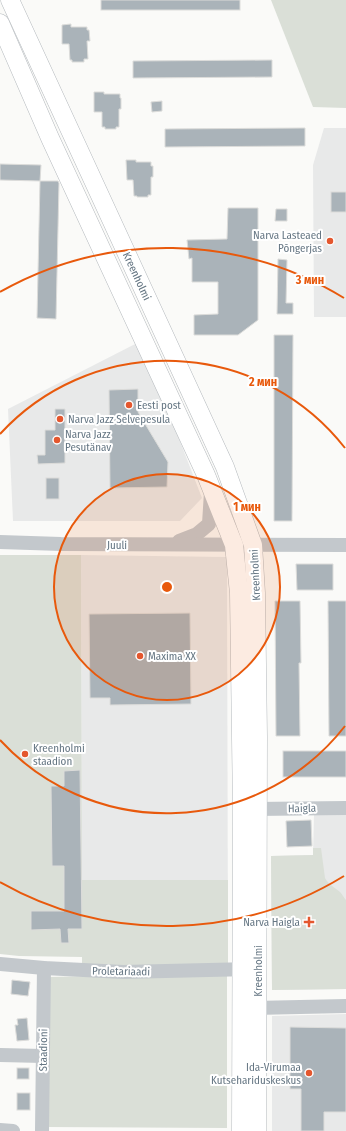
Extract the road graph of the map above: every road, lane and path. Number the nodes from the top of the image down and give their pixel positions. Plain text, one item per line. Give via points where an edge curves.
1 (10, 0) edge
2 (0, 23) edge
3 (69, 129) junction
4 (50, 138) junction
5 (164, 335) junction
6 (145, 344) junction
7 (212, 490) junction
8 (0, 542) edge
9 (171, 544) junction
10 (234, 545) junction
11 (253, 545) junction
12 (346, 545) edge
13 (346, 808) edge
14 (250, 809) junction
15 (0, 964) edge
16 (44, 968) junction
17 (250, 969) junction
18 (346, 1006) edge
19 (250, 1008) junction
20 (0, 1055) edge
21 (42, 1056) junction
22 (0, 1130) edge
23 (250, 1130) edge
24 (13, 1131) edge
25 (42, 1131) edge

1 - 3 main road, Kreenholmi
2 - 4 main road, Kreenholmi
3 - 4 main road
3 - 5 main road, Kreenholmi
4 - 6 main road, Kreenholmi
5 - 6 main road
5 - 11 main road, Kreenholmi via 225,467
6 - 7 main road, Kreenholmi
7 - 9 street via 209,524 197,534
7 - 10 main road, Kreenholmi
8 - 9 street, Juuli
9 - 10 street, Juuli
10 - 11 street, Juuli
10 - 14 main road, Kreenholmi via 239,592
11 - 12 street, Juuli
11 - 14 main road, Kreenholmi via 256,601
13 - 14 street, Haigla
14 - 17 main road, Kreenholmi
15 - 16 street, Proletariaadi
16 - 17 street, Proletariaadi via 138,972
16 - 21 street, Staadioni
17 - 19 main road, Kreenholmi
18 - 19 street
19 - 23 main road, Kreenholmi
20 - 21 street
21 - 25 street, Staadioni
22 - 24 street

